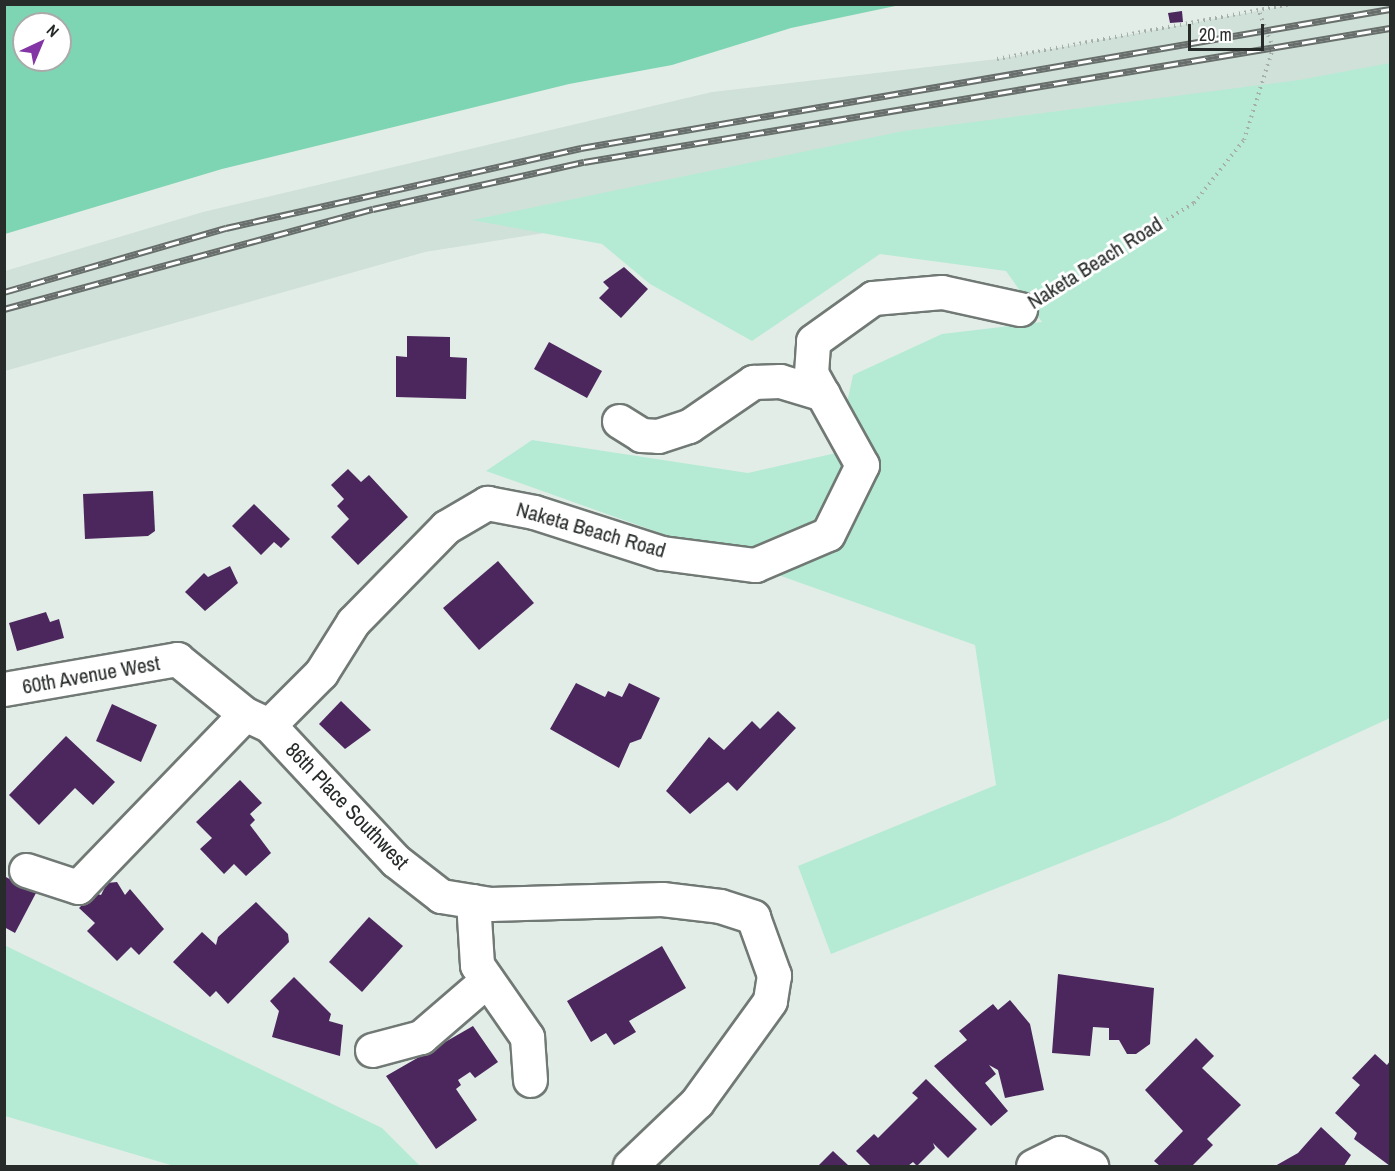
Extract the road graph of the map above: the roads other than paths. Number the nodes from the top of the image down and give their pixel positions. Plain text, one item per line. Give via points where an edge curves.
1 (1020, 309) road end
2 (824, 394) junction
3 (619, 421) dead end
4 (177, 659) joint
5 (4, 690) edge
6 (257, 719) junction
7 (26, 870) dead end
8 (473, 901) junction
9 (487, 980) junction
10 (372, 1050) dead end
11 (530, 1080) dead end
12 (630, 1167) edge
13 (1033, 1167) edge
14 (1091, 1167) edge

1 - 2 street, Naketa Beach Road via 942,292 873,298 813,341 811,373
2 - 3 street via 780,381 753,382 689,426 658,436 641,435
2 - 6 street, Naketa Beach Road via 862,465 828,534 755,565 662,553 534,512 487,502 446,527 353,622 321,673
4 - 5 street, 60th Avenue West
4 - 6 street, 86th Place Southwest
6 - 7 street via 78,887
6 - 8 street, 86th Place Southwest via 396,861 441,896
8 - 9 street via 477,965
8 - 12 street, 86th Place Southwest via 662,899 720,906 753,917 767,946 774,975 770,1001 697,1102
9 - 10 street via 421,1037
9 - 11 street via 527,1037
13 - 14 street via 1060,1153

